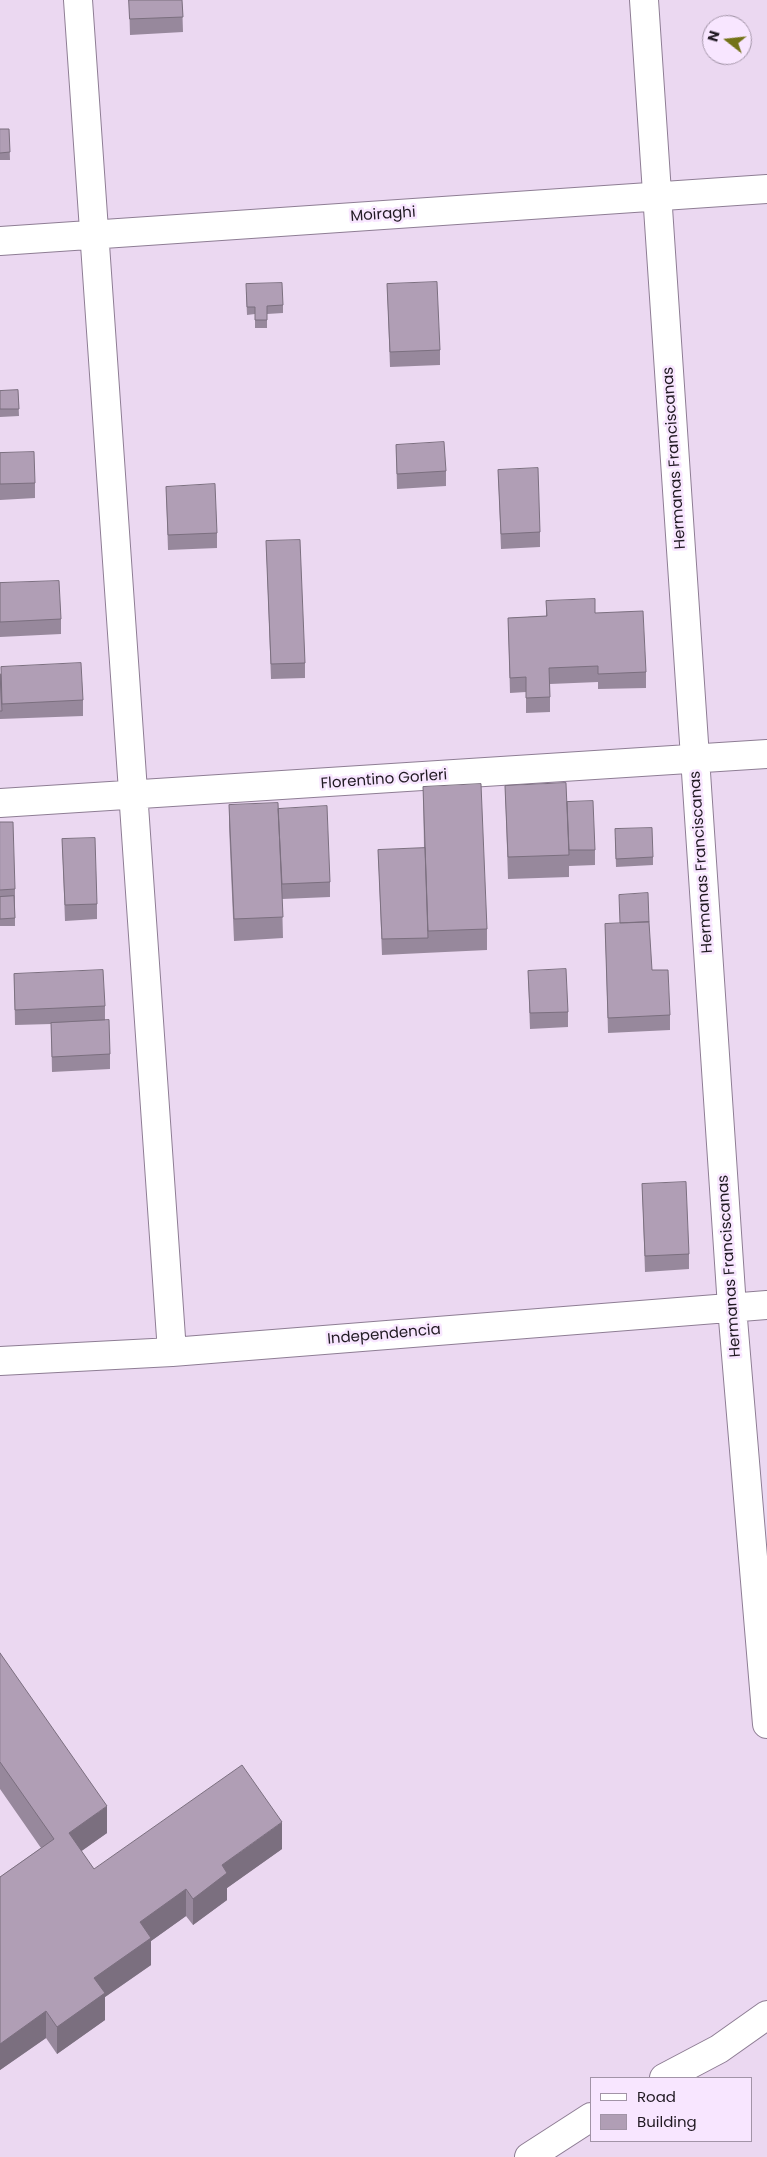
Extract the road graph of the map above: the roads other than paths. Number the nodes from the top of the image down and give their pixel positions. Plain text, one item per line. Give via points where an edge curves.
1 (78, 0) edge
2 (644, 0) edge
3 (767, 189) edge
4 (658, 196) junction
5 (96, 234) junction
6 (0, 241) edge
7 (767, 754) edge
8 (695, 759) junction
9 (134, 796) junction
10 (0, 803) edge
11 (767, 1305) edge
12 (732, 1307) junction
13 (172, 1352) junction
14 (0, 1361) edge
15 (767, 1724) edge
16 (767, 2015) edge
17 (666, 2077) edge
18 (590, 2118) edge
19 (529, 2157) edge

1 - 5 street
2 - 4 street, Hermanas Franciscanas
3 - 4 street, Moiraghi
4 - 5 street, Moiraghi
4 - 8 street, Hermanas Franciscanas
5 - 6 street, Moiraghi
5 - 9 street
7 - 8 street, Florentino Gorleri
8 - 9 street, Florentino Gorleri
8 - 12 street, Hermanas Franciscanas
9 - 10 street, Florentino Gorleri
9 - 13 street
11 - 12 street, Independencia
12 - 13 street, Independencia
12 - 15 street, Hermanas Franciscanas
13 - 14 street, Independencia
16 - 17 street via 719,2049
18 - 19 street

